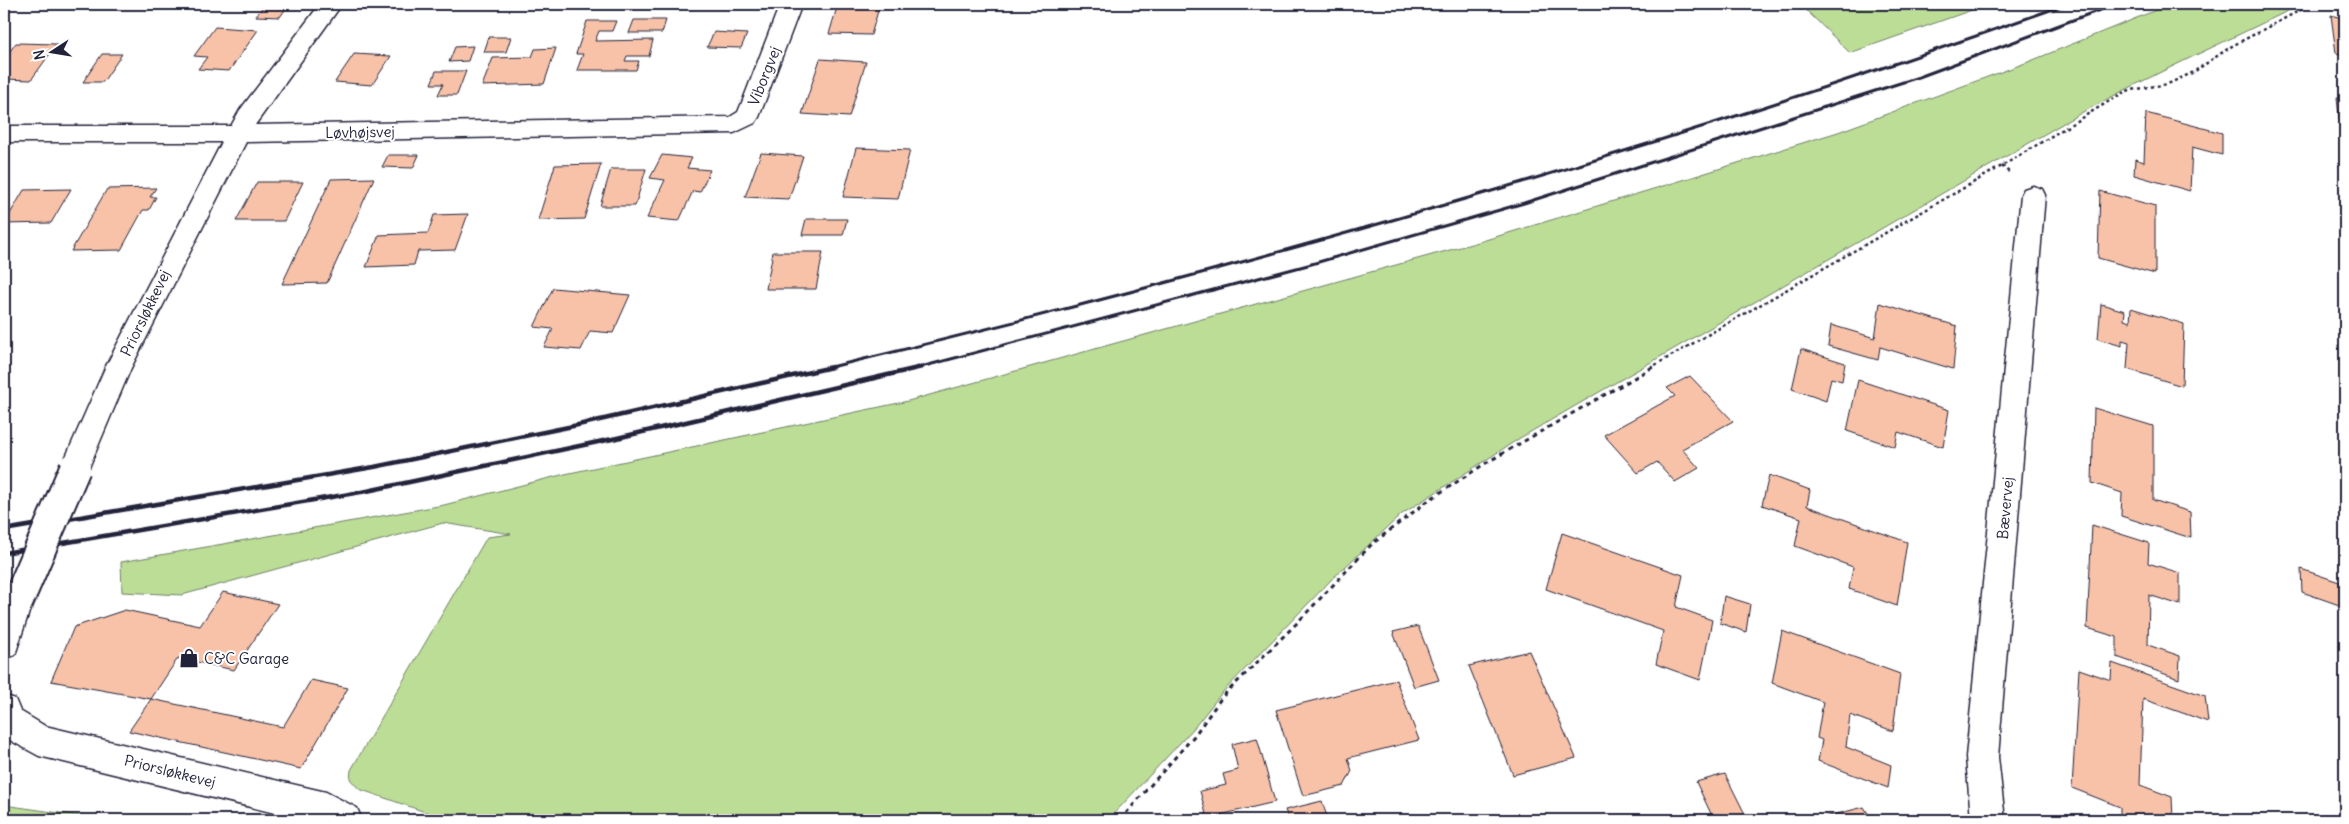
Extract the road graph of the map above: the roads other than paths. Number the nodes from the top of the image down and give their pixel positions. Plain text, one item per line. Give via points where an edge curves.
1 (331, 4) edge
2 (791, 4) edge
3 (717, 126) joint
4 (4, 134) edge
5 (238, 134) junction
6 (2033, 195) dead end
7 (4, 645) edge
8 (4, 710) edge
9 (346, 820) edge
10 (1988, 820) edge

1 - 5 street, Priorsløkkevej
2 - 3 street, Viborgvej via 747,117 734,125
3 - 5 street, Løvhøjsvej
4 - 5 street, Løvhøjsvej
5 - 7 street, Priorsløkkevej, bridge via 122,359 17,603
6 - 10 street, Bævervej via 1982,756
8 - 9 street, Priorsløkkevej via 9,722 39,740 326,809

